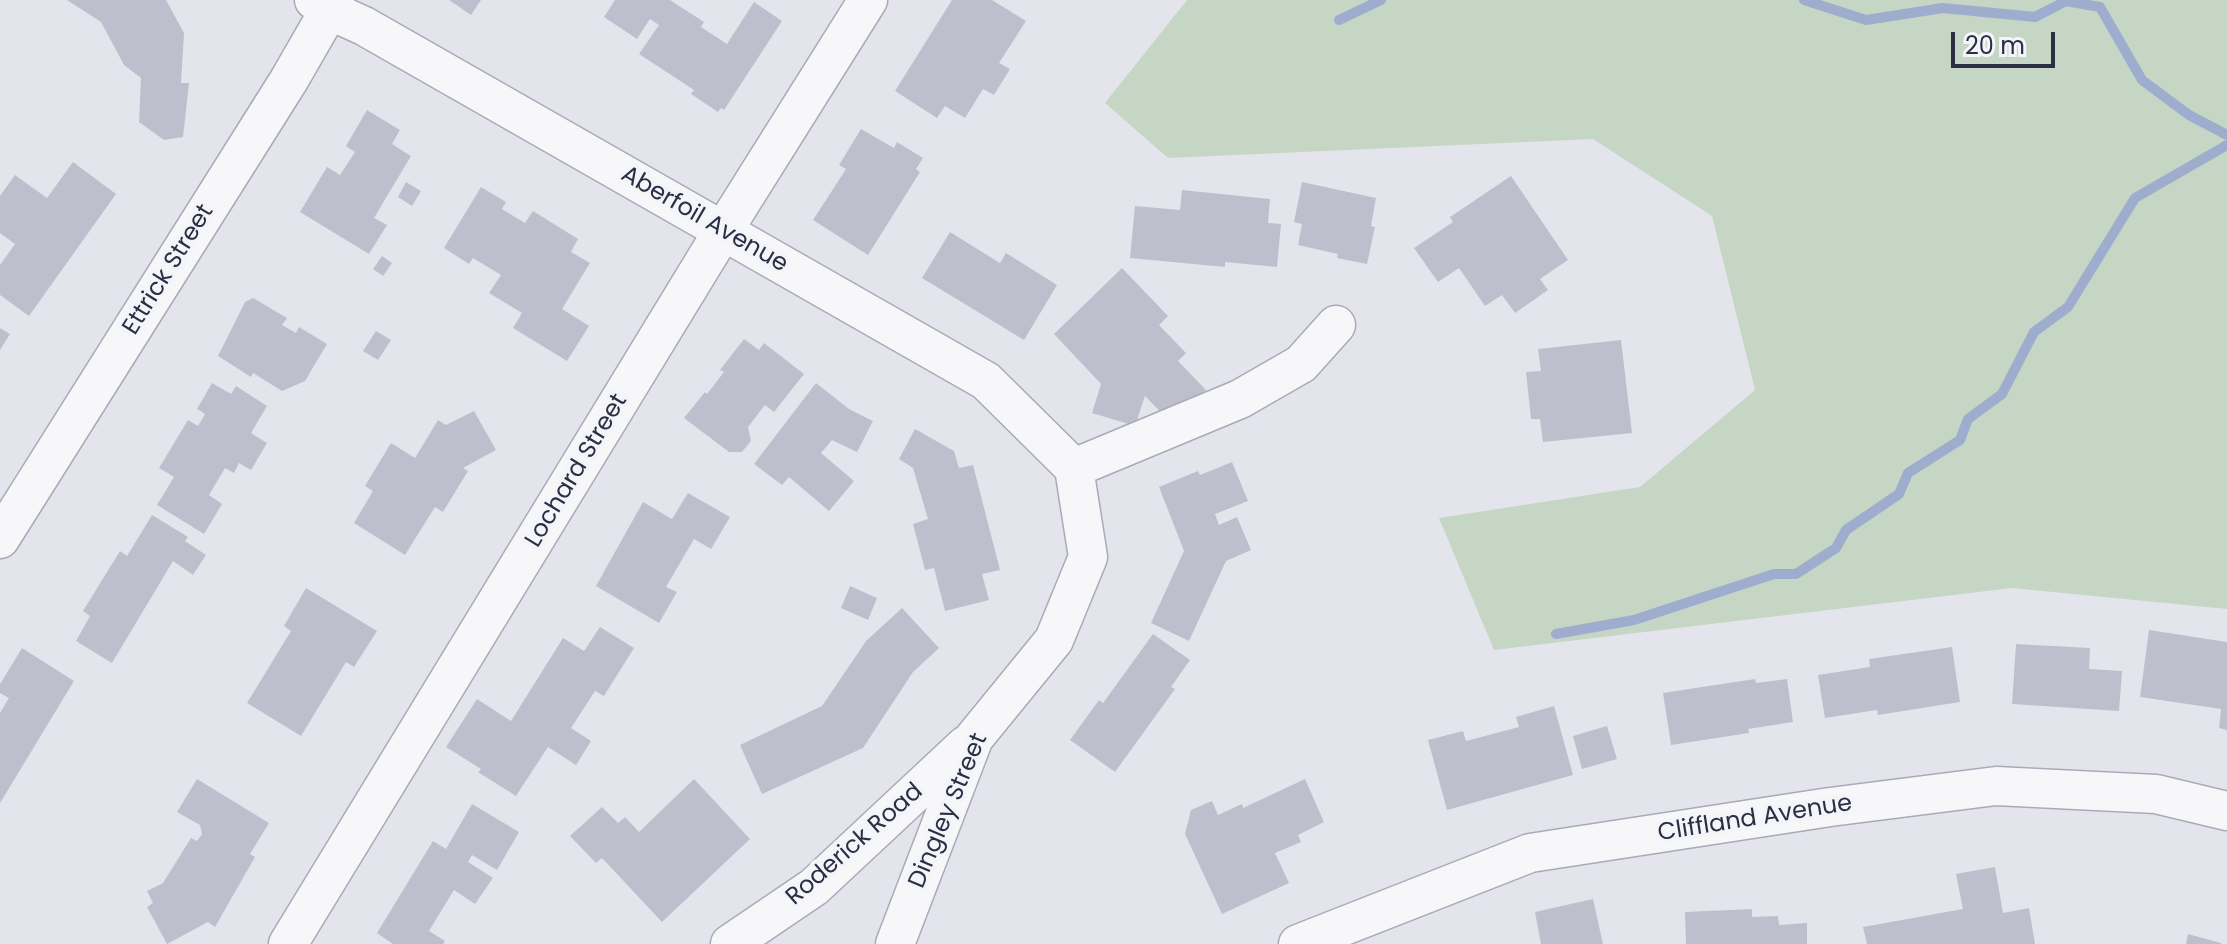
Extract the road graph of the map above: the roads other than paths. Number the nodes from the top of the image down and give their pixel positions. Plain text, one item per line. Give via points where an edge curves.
1 (868, 0) edge
2 (326, 3) edge
3 (723, 231) junction
4 (1336, 325) dead end
5 (1074, 468) junction
6 (0, 539) edge
7 (974, 738) junction
8 (2227, 811) edge
9 (288, 944) edge
10 (730, 944) edge
11 (895, 944) edge
12 (1298, 944) edge

1 - 3 street, Lochard Street
2 - 3 street, Aberfoil Avenue
2 - 6 street, Ettrick Street via 289,80
3 - 5 street, Aberfoil Avenue via 986,381
3 - 9 street, Lochard Street
4 - 5 street via 1301,364 1240,399
5 - 7 street, Dingley Street via 1088,557 1054,640
7 - 10 street, Roderick Road via 814,887
7 - 11 street, Dingley Street
8 - 12 street, Cliffland Avenue via 2156,794 1996,786 1830,807 1530,853

